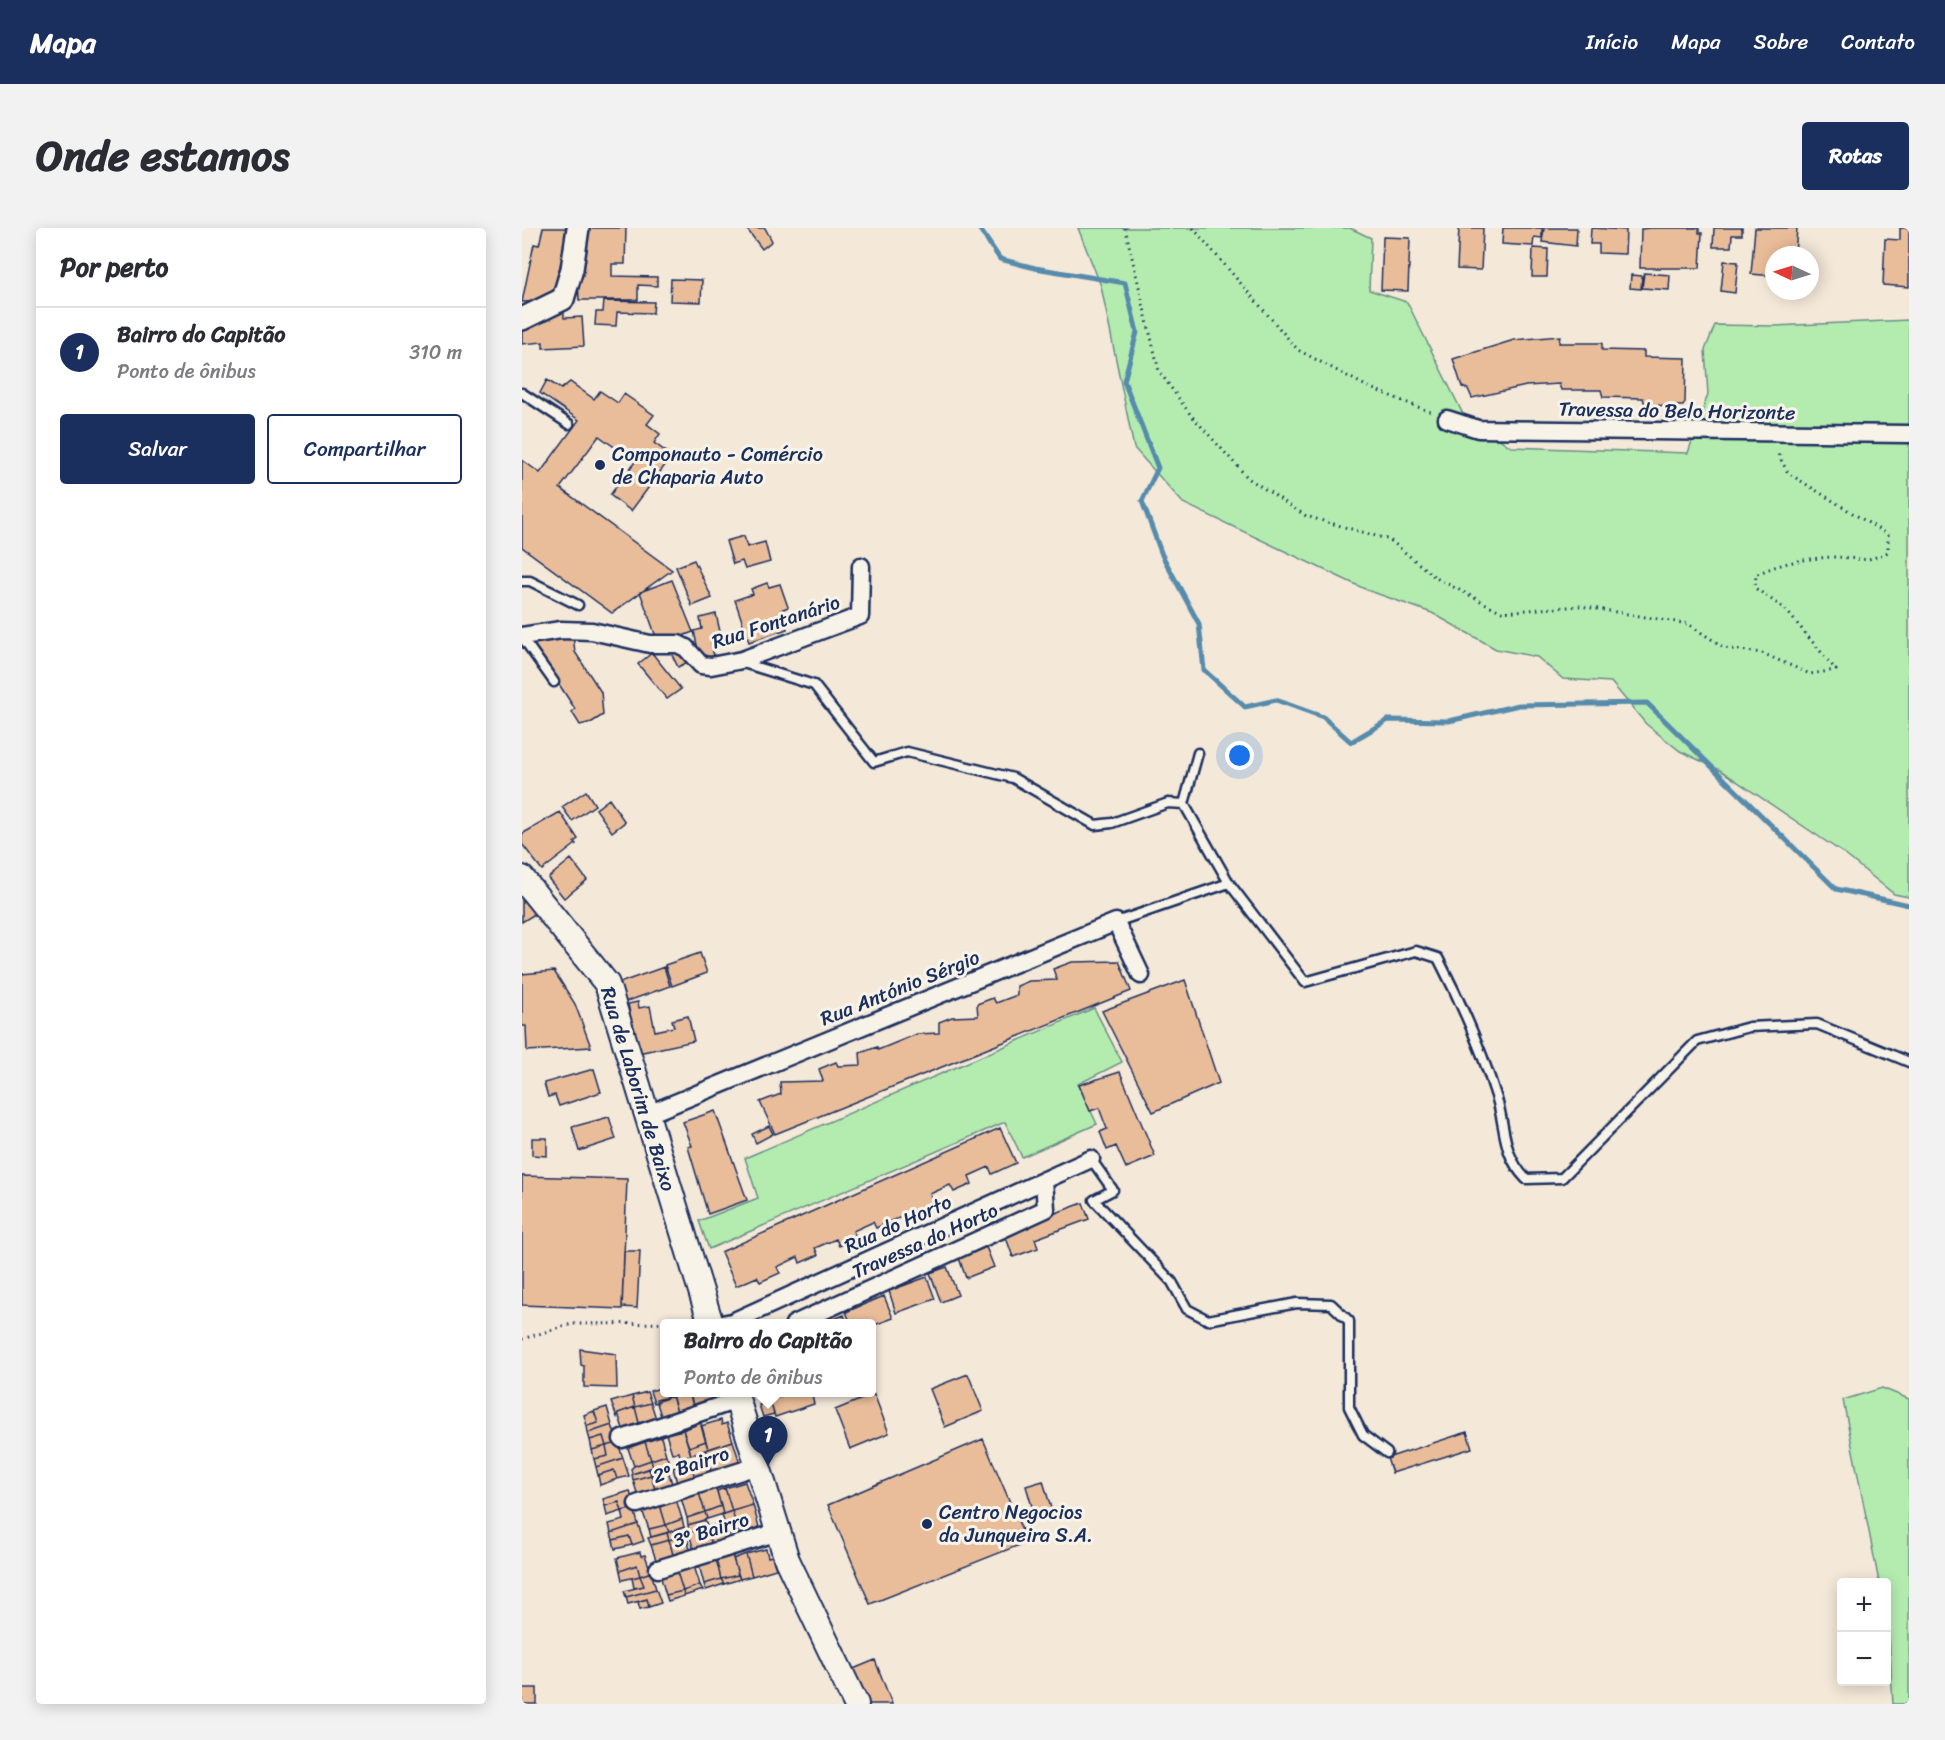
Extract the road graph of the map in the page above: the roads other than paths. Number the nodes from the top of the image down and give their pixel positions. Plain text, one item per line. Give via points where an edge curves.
1 (578, 228) edge
2 (522, 319) edge
3 (522, 393) edge
4 (1447, 419) road end
5 (569, 424) dead end
6 (1909, 434) edge
7 (861, 566) dead end
8 (522, 581) edge
9 (578, 605) dead end
10 (522, 637) edge
11 (735, 661) junction
12 (554, 682) dead end
13 (1198, 753) dead end
14 (1184, 804) junction
15 (522, 878) edge
16 (1229, 883) junction
17 (1116, 922) junction
18 (1141, 975) dead end
19 (1909, 1062) edge
20 (646, 1115) junction
21 (1091, 1160) joint
22 (1044, 1180) junction
23 (710, 1319) edge
24 (739, 1319) edge
25 (803, 1319) edge
26 (733, 1397) edge
27 (736, 1397) edge
28 (622, 1439) dead end
29 (1387, 1453) dead end
30 (758, 1466) junction
31 (637, 1504) dead end
32 (778, 1532) junction
33 (658, 1569) dead end
34 (856, 1704) edge

1 - 2 street via 563,298
3 - 5 lane
4 - 6 street, Travessa do Belo Horizonte via 1478,429
7 - 11 street, Rua Fontanário via 860,616
8 - 9 lane via 530,581
10 - 11 street, Rua Fontanário via 561,630 592,631 650,644 678,644 687,648 701,665
10 - 12 lane
11 - 14 lane via 814,685 874,762 907,752 1013,778 1095,825 1168,803
13 - 14 lane
14 - 16 lane
15 - 20 main road, Rua de Laborim de Baixo via 607,984
16 - 17 lane
16 - 19 lane via 1305,982 1416,951 1437,958 1455,992 1497,1099 1512,1164 1526,1179 1562,1178 1697,1041 1749,1027 1817,1023
17 - 18 street
17 - 20 street, Rua António Sérgio
20 - 23 main road, Rua de Laborim de Baixo
21 - 22 street, Rua do Horto
21 - 29 lane via 1113,1190 1094,1200 1172,1282 1187,1309 1208,1320 1297,1303 1331,1304 1349,1321 1349,1407 1363,1435
22 - 24 street, Rua do Horto
22 - 25 street, Travessa do Horto via 1046,1209
26 - 28 street
27 - 30 main road
30 - 31 street, 2º Bairro
30 - 32 main road
32 - 33 street, 3º Bairro
32 - 34 main road via 802,1597

